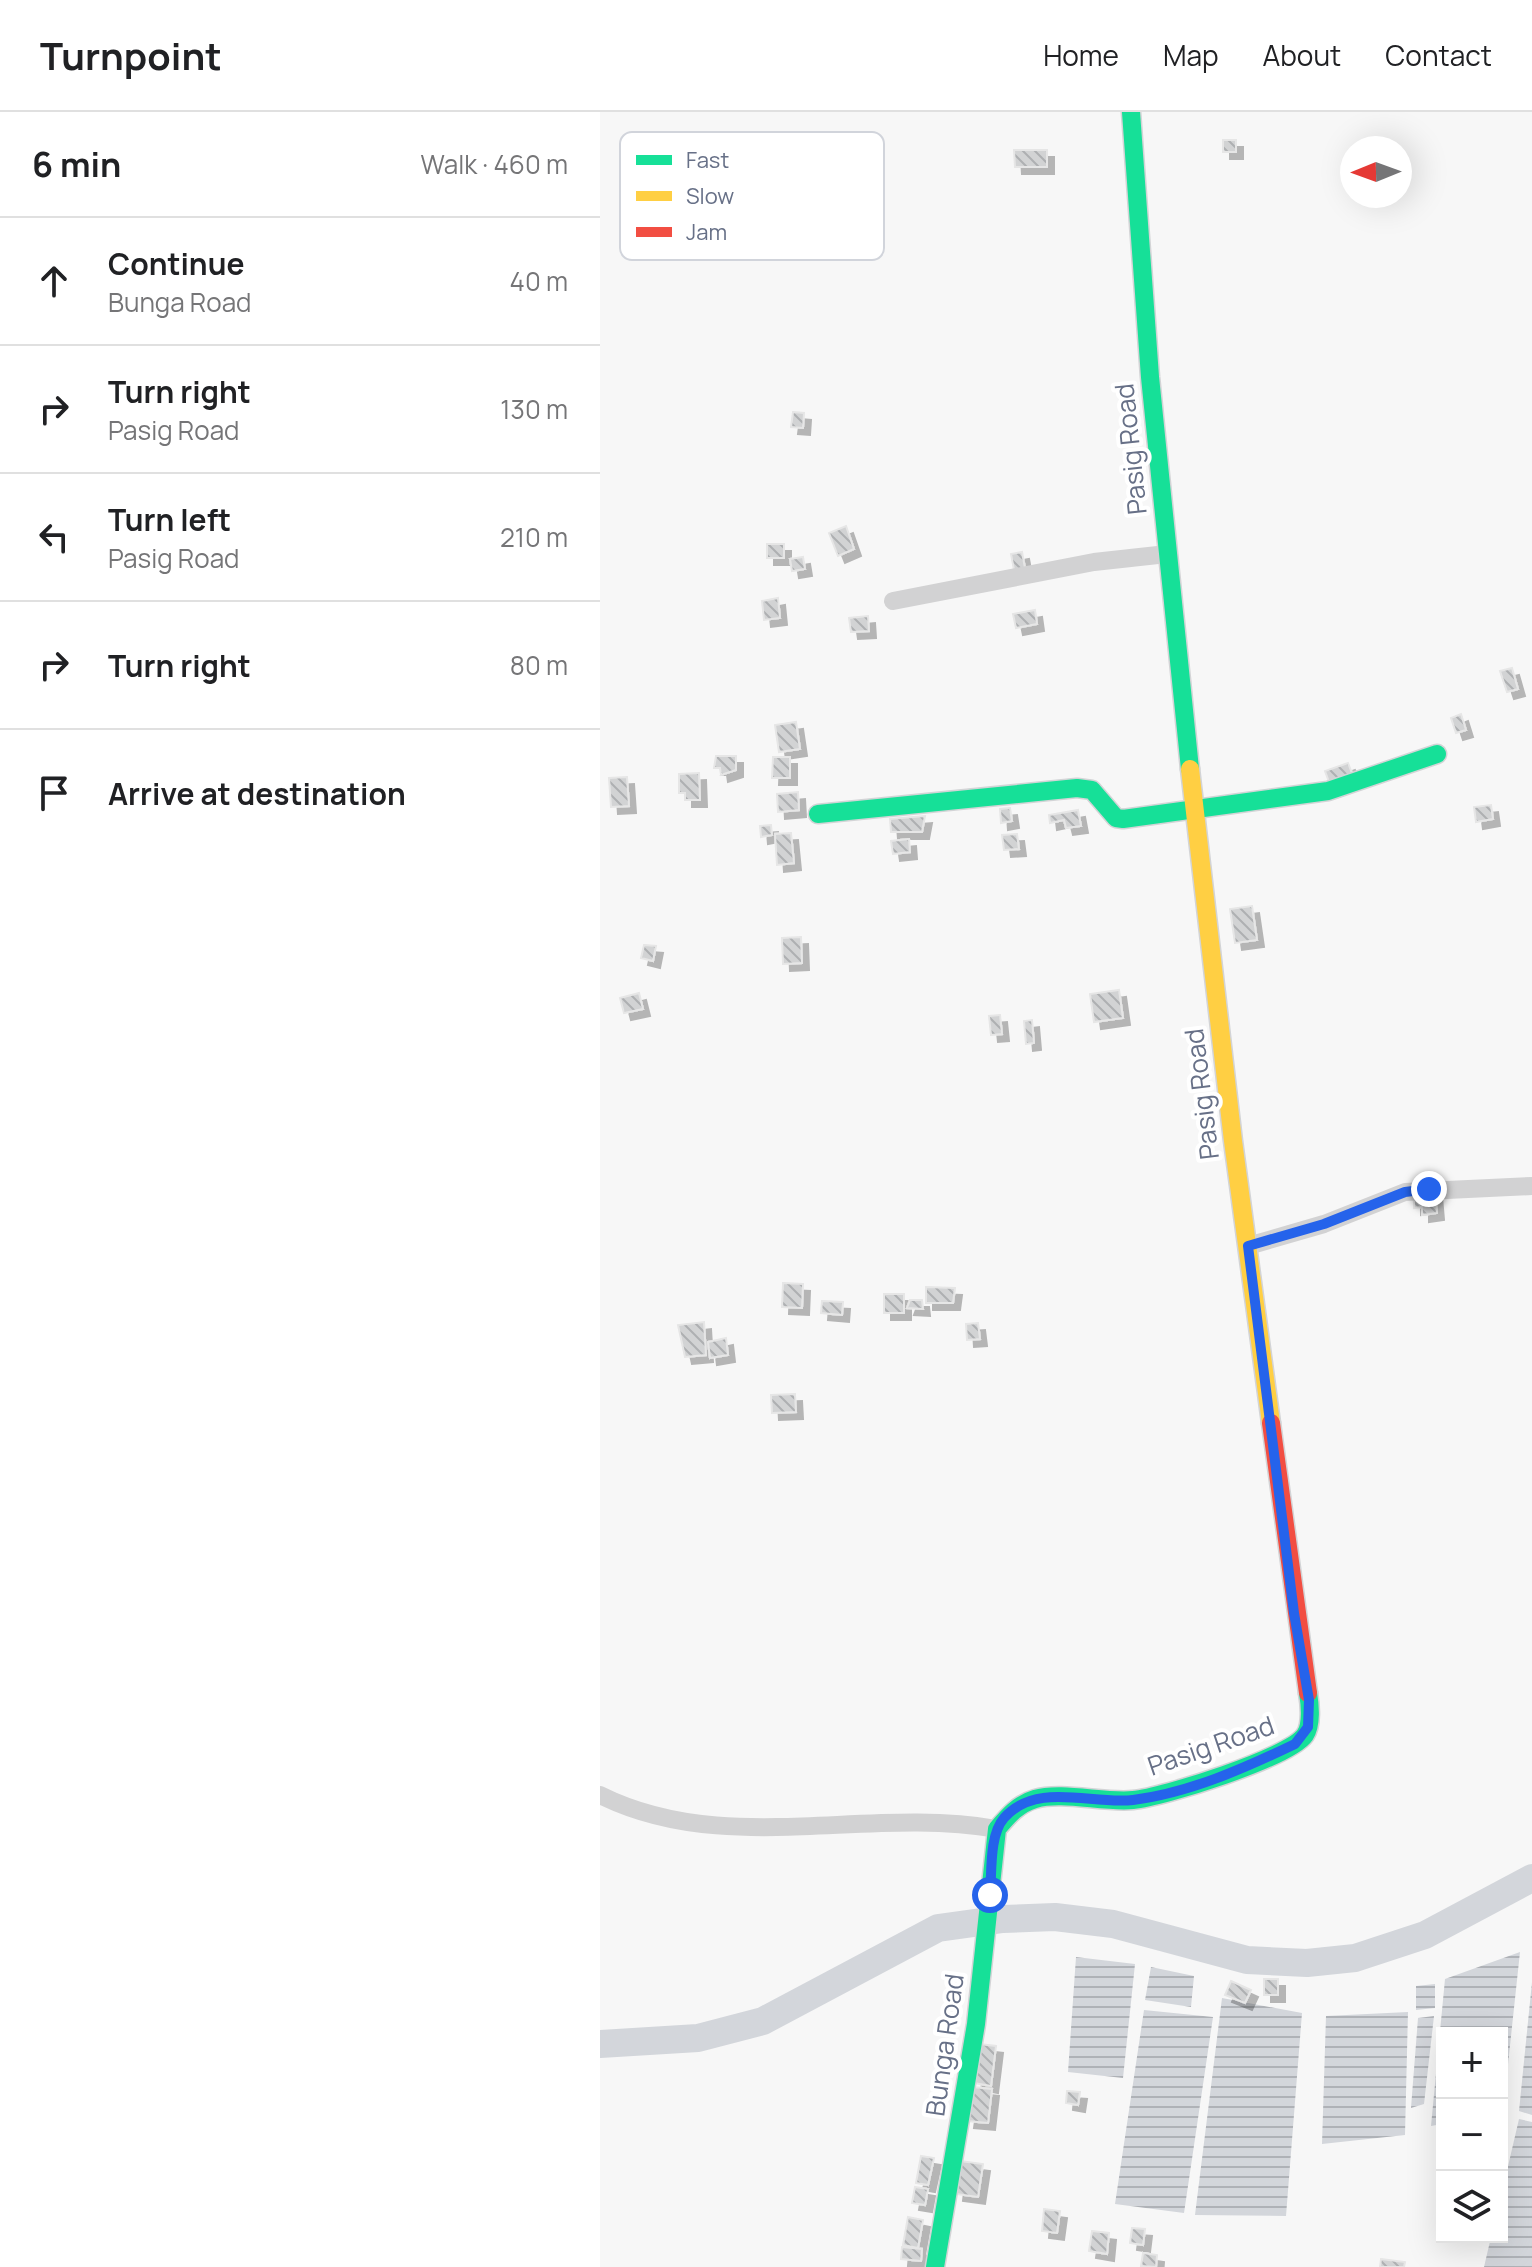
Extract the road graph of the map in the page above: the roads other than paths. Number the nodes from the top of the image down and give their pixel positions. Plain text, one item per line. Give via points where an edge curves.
1 (1131, 112) edge
2 (1167, 554) junction
3 (893, 601) dead end
4 (1437, 754) dead end
5 (1195, 811) junction
6 (818, 814) dead end
7 (1532, 1186) edge
8 (1248, 1246) junction
9 (600, 1795) edge
10 (997, 1829) junction
11 (935, 2267) edge

1 - 2 street, Pasig Road
2 - 3 street via 1094,562
2 - 5 street, Pasig Road
4 - 5 street via 1328,791
5 - 6 street via 1116,818 1092,790 1077,788
5 - 8 street, Pasig Road
7 - 8 street via 1405,1192
8 - 10 street, Pasig Road via 1309,1700 1308,1727 1295,1744 1212,1780 1134,1800 1037,1798 1016,1808
9 - 10 street via 648,1816 702,1826 933,1820
10 - 11 street, Bunga Road via 984,1961

